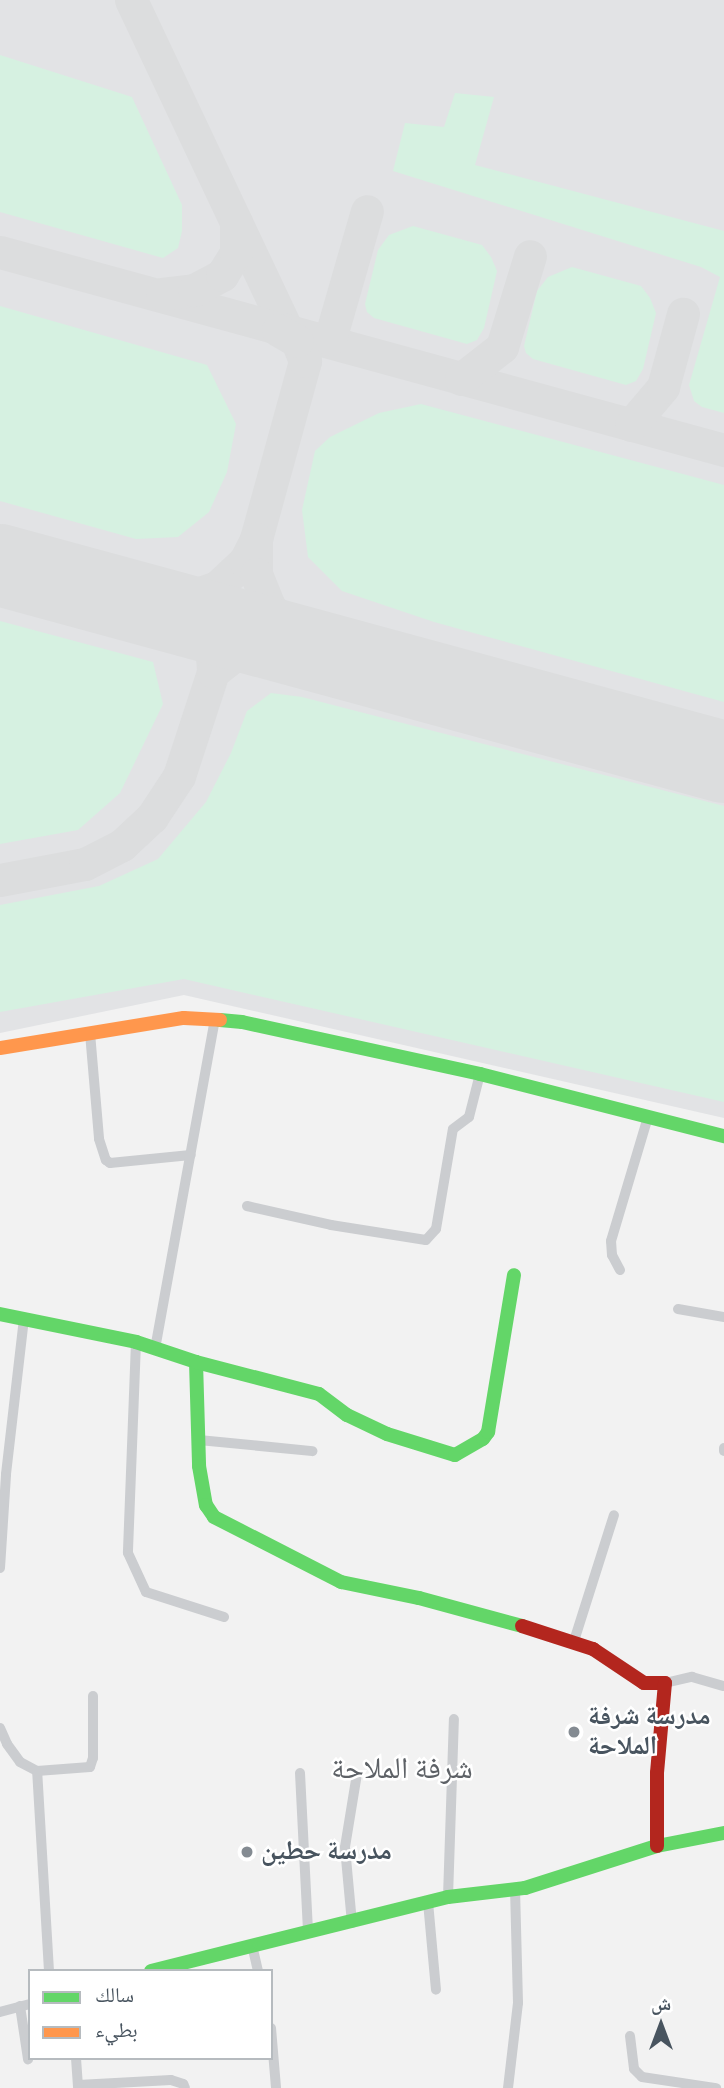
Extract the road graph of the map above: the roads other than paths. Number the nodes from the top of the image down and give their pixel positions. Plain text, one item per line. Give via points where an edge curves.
1 (215, 1018) junction
2 (90, 1033) junction
3 (0, 1048) edge
4 (480, 1074) junction
5 (648, 1117) junction
6 (724, 1136) edge
7 (191, 1155) junction
8 (247, 1206) dead end
9 (620, 1269) dead end
10 (514, 1275) dead end
11 (678, 1309) dead end
12 (0, 1314) edge
13 (724, 1317) edge
14 (24, 1318) junction
15 (136, 1342) junction
16 (155, 1349) junction
17 (196, 1362) junction
18 (199, 1440) junction
19 (312, 1451) dead end
20 (614, 1515) dead end
21 (0, 1569) edge
22 (224, 1617) dead end
23 (574, 1642) junction
24 (665, 1683) junction
25 (724, 1686) edge
26 (93, 1696) dead end
27 (454, 1719) dead end
28 (0, 1728) edge
29 (37, 1771) junction
30 (300, 1773) dead end
31 (358, 1774) dead end
32 (724, 1833) edge
33 (657, 1846) junction
34 (515, 1890) junction
35 (448, 1897) junction
36 (428, 1902) junction
37 (352, 1923) junction
38 (308, 1931) junction
39 (252, 1945) junction
40 (49, 1969) edge
41 (159, 1969) edge
42 (258, 1969) edge
43 (436, 1990) dead end
44 (25, 2005) edge
45 (0, 2012) edge
46 (630, 2036) dead end
47 (273, 2052) edge
48 (28, 2059) dead end
49 (76, 2060) edge
50 (78, 2087) edge
51 (184, 2088) edge
52 (276, 2088) edge
53 (508, 2088) edge
54 (716, 2088) edge

1 - 2 street via 184,1018
1 - 4 street
1 - 7 street
2 - 3 street
2 - 7 street via 99,1139 106,1160
4 - 5 street
4 - 8 street via 469,1117 453,1129 436,1228 426,1240
5 - 6 street
5 - 9 street via 611,1241
7 - 16 street
10 - 17 street via 488,1432 484,1440 455,1455 387,1434 347,1415 319,1394
11 - 13 street
12 - 14 street
14 - 15 street
14 - 21 street
15 - 16 street
15 - 22 street via 128,1553 146,1592
16 - 17 street
17 - 18 street
18 - 19 street
18 - 23 street via 202,1484 210,1514 276,1550 351,1586 419,1598
20 - 23 street
23 - 24 street via 593,1649 644,1683
24 - 25 street via 692,1677
24 - 33 street via 657,1773
26 - 29 street via 90,1767
27 - 35 street
28 - 29 street via 15,1756
29 - 40 street
30 - 38 street
31 - 37 street via 345,1847
32 - 33 street
33 - 34 street
34 - 35 street
34 - 53 street via 518,2003
35 - 36 street
36 - 37 street
36 - 43 street
37 - 38 street
38 - 39 street
39 - 41 street
39 - 42 street
44 - 45 street
44 - 48 street
46 - 54 street via 634,2069 642,2077
47 - 52 street
49 - 50 street
50 - 51 street via 171,2080

